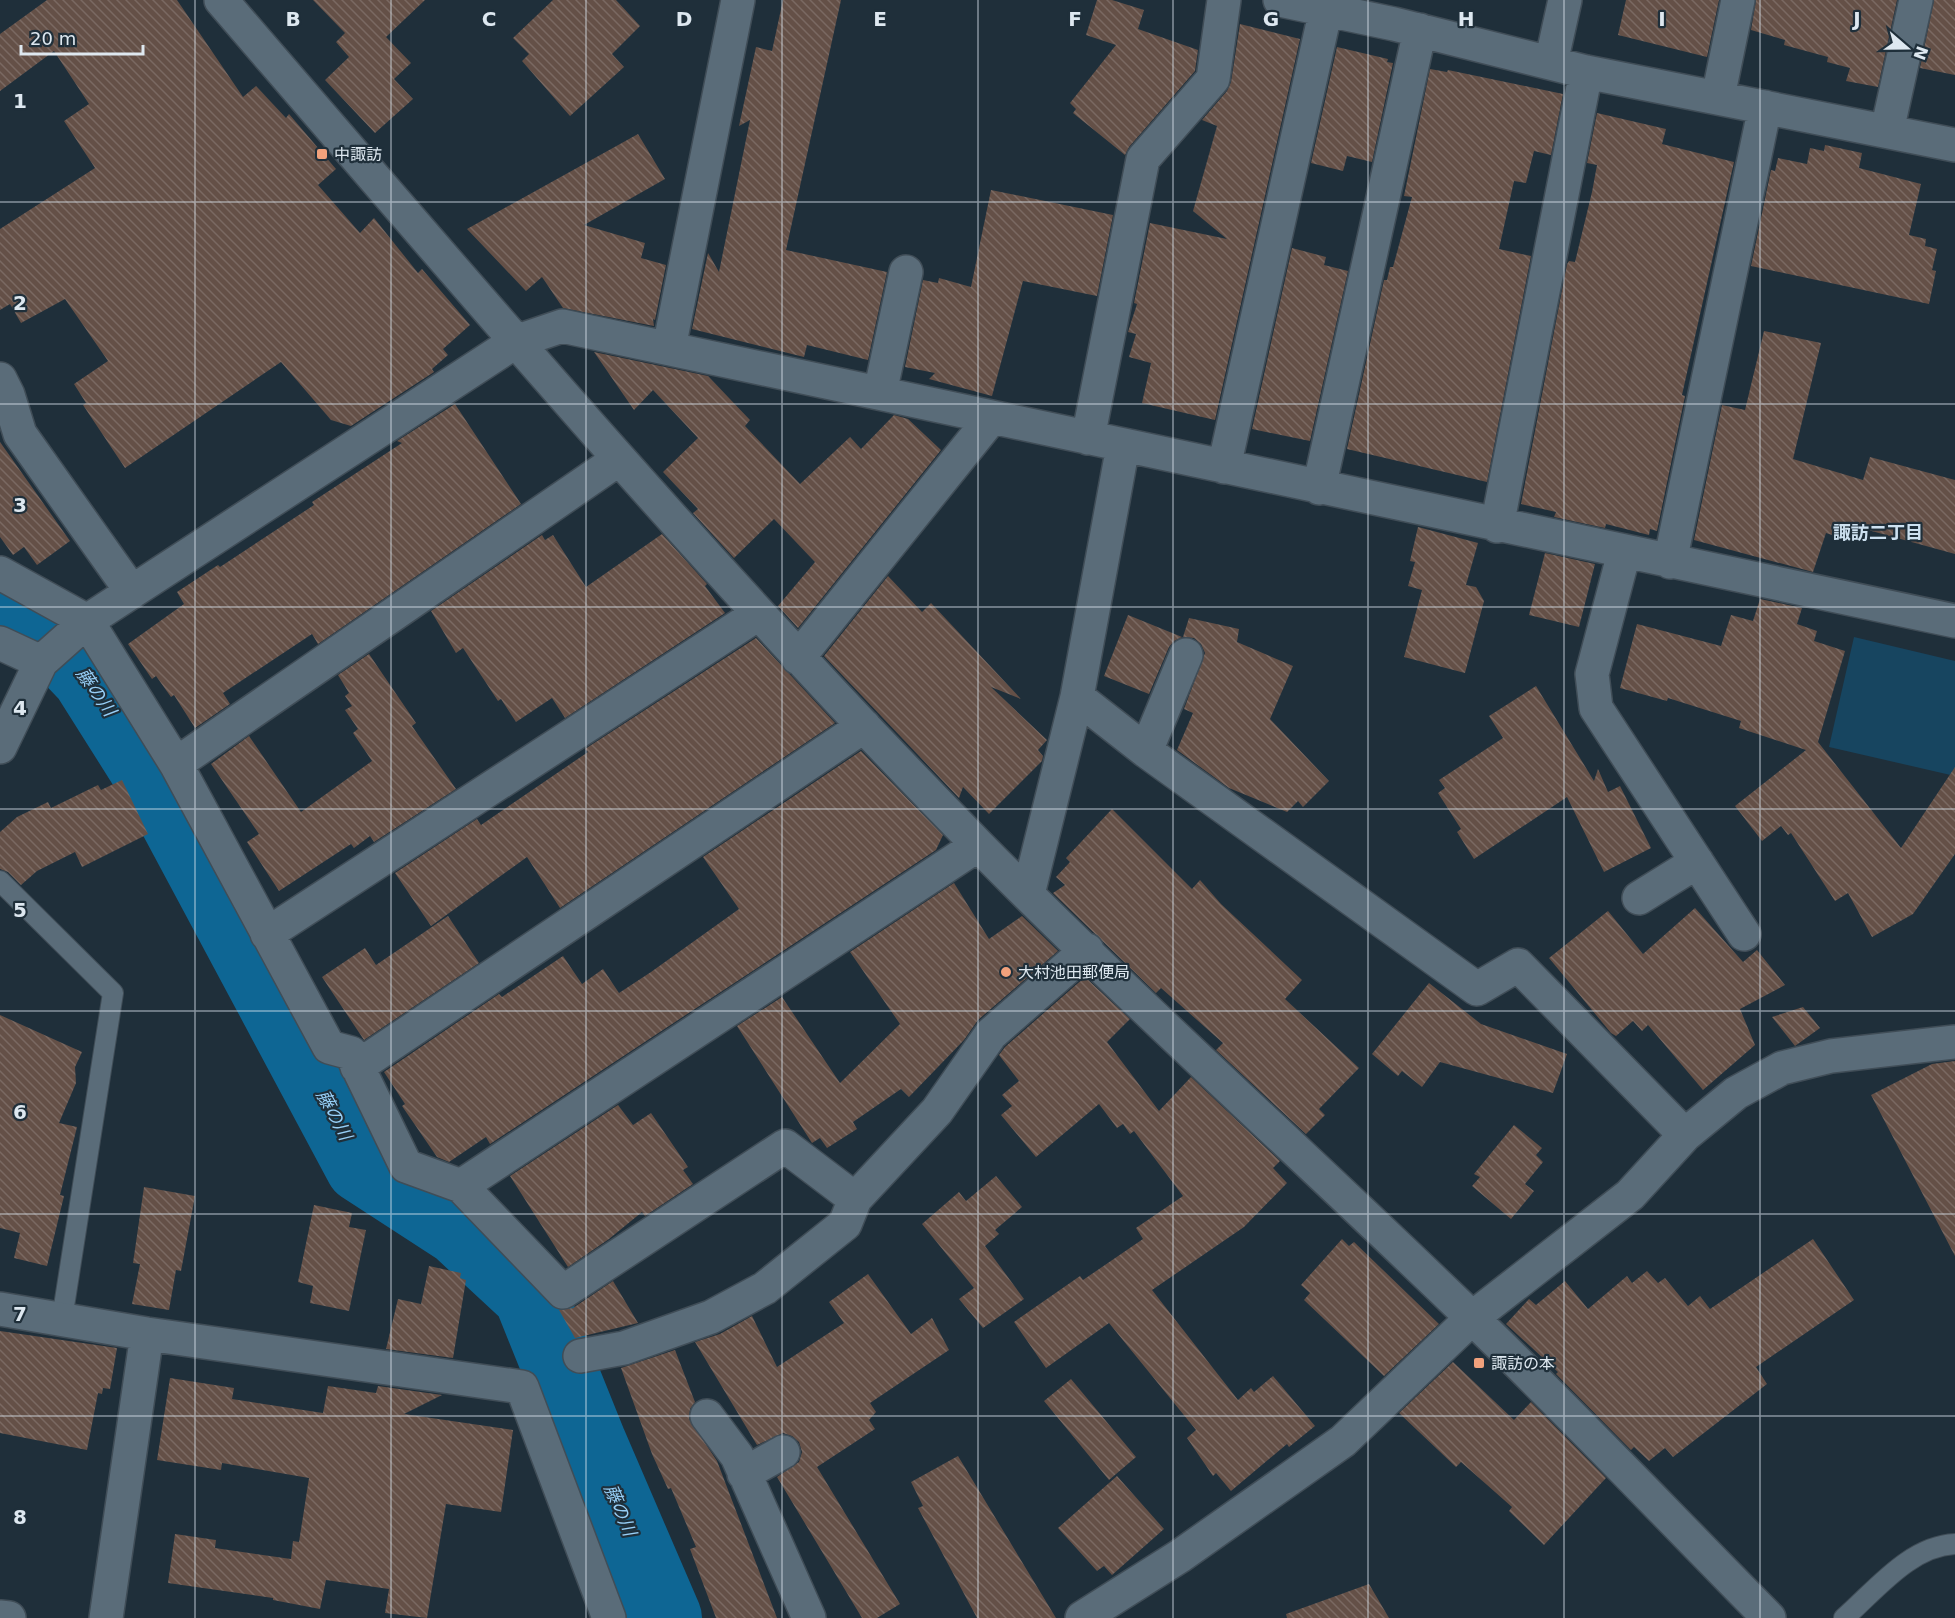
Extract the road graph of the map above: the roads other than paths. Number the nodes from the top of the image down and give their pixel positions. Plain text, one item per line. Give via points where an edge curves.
1 (221, 0) edge
2 (738, 0) edge
3 (1224, 0) edge
4 (1565, 0) edge
5 (1738, 0) edge
6 (1916, 0) edge
7 (1306, 4) edge
8 (1404, 18) edge
9 (1551, 63) junction
10 (1586, 72) junction
11 (1718, 98) junction
12 (1765, 107) junction
13 (1887, 131) junction
14 (1955, 145) edge
15 (906, 272) dead end
16 (515, 342) junction
17 (669, 348) junction
18 (0, 379) edge
19 (880, 393) junction
20 (992, 417) junction
21 (1088, 438) junction
22 (1124, 446) junction
23 (619, 459) junction
24 (1224, 468) junction
25 (1319, 488) junction
26 (1497, 526) junction
27 (1624, 553) junction
28 (1670, 562) junction
29 (0, 573) edge
30 (132, 592) junction
31 (758, 614) junction
32 (1955, 621) edge
33 (86, 622) junction
34 (0, 643) edge
35 (1186, 655) dead end
36 (798, 658) junction
37 (43, 661) junction
38 (1077, 697) junction
39 (864, 726) junction
40 (0, 747) edge
41 (1146, 751) junction
42 (176, 764) junction
43 (978, 845) junction
44 (1697, 862) junction
45 (0, 881) edge
46 (1028, 894) junction
47 (1639, 898) dead end
48 (267, 934) junction
49 (1744, 934) dead end
50 (1087, 950) junction
51 (1955, 1042) edge
52 (357, 1067) junction
53 (1685, 1135) junction
54 (461, 1186) junction
55 (855, 1199) junction
56 (0, 1309) edge
57 (1472, 1318) junction
58 (62, 1319) junction
59 (147, 1334) junction
60 (580, 1356) dead end
61 (707, 1416) dead end
62 (783, 1452) dead end
63 (744, 1474) junction
64 (1955, 1544) edge
65 (0, 1617) edge
66 (9, 1618) edge
67 (106, 1618) edge
68 (609, 1618) edge
69 (809, 1618) edge
70 (1082, 1618) edge
71 (1769, 1618) edge
72 (1844, 1618) edge

1 - 16 street
2 - 17 street
3 - 21 street via 1213,79 1143,159
4 - 9 street
5 - 11 street
6 - 13 street
7 - 8 street
7 - 24 street
8 - 9 street
8 - 25 street
9 - 10 street
10 - 11 street
10 - 26 street
11 - 12 street
12 - 13 street
12 - 28 street
13 - 14 street
15 - 19 street
16 - 17 street via 562,326
16 - 23 street
16 - 30 street
17 - 19 street
18 - 30 street via 20,434
19 - 20 street
20 - 21 street
20 - 36 street
21 - 22 street
22 - 24 street
22 - 38 street
23 - 31 street
23 - 42 street
24 - 25 street
25 - 26 street
26 - 27 street
27 - 28 street
27 - 44 street via 1592,674 1596,708
28 - 32 street
29 - 33 street
30 - 33 street
31 - 36 street
31 - 48 street
33 - 37 street
33 - 42 street
34 - 37 street
35 - 41 street
36 - 39 street
37 - 40 street
38 - 41 street
38 - 46 street
39 - 43 street
39 - 52 street
41 - 53 street via 1477,989 1518,965
42 - 48 street
43 - 46 street
43 - 54 street
44 - 47 street
44 - 49 street
45 - 58 lane via 113,993
46 - 50 street
48 - 52 street via 329,1047 351,1053
50 - 55 street via 991,1034 938,1111
50 - 57 street
51 - 53 street via 1831,1056 1782,1068 1736,1093
52 - 54 street via 406,1166
53 - 57 street via 1630,1195
54 - 55 street via 563,1293 785,1146
55 - 60 street via 844,1224 765,1288 711,1317 624,1348
56 - 58 street
57 - 70 street via 1343,1441 1180,1556
57 - 71 street
58 - 59 street
59 - 67 street
59 - 68 street via 522,1387
61 - 63 street via 737,1456
62 - 63 street
63 - 69 street
64 - 72 lane via 1937,1545 1918,1554
65 - 66 street

